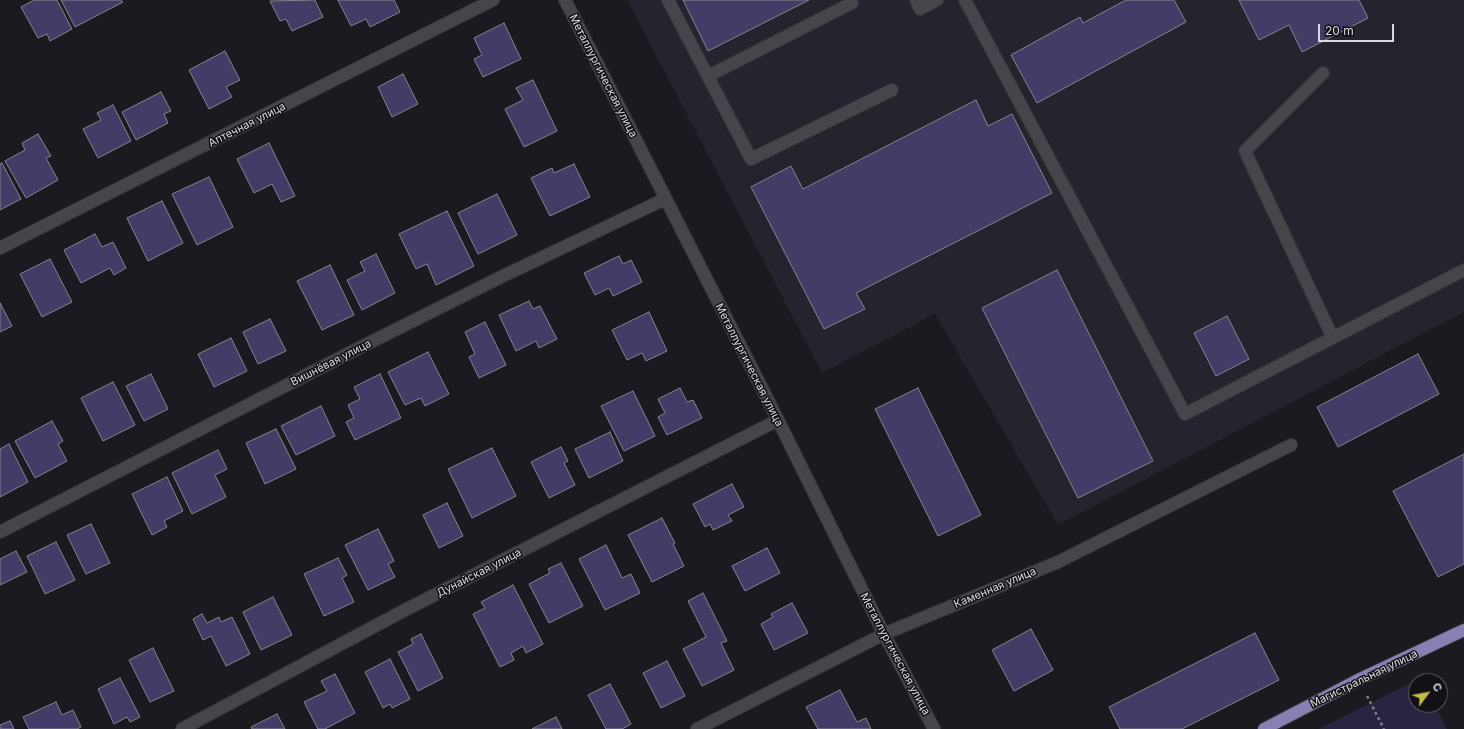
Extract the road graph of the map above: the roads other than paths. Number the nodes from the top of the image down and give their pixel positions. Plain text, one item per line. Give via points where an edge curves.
1 (493, 0) edge
2 (565, 0) edge
3 (668, 0) edge
4 (916, 0) edge
5 (937, 0) edge
6 (965, 0) edge
7 (852, 3) dead end
8 (1323, 73) dead end
9 (708, 76) junction
10 (892, 90) dead end
11 (665, 199) junction
12 (0, 248) edge
13 (1464, 270) edge
14 (1332, 336) junction
15 (778, 420) junction
16 (1291, 445) dead end
17 (0, 532) edge
18 (1464, 630) edge
19 (884, 634) junction
20 (182, 729) edge
21 (697, 729) edge
22 (934, 729) edge
23 (1264, 729) edge

1 - 12 street, Аптечная улица
2 - 11 street, Металлургическая улица
3 - 9 street
4 - 5 street via 920,9
6 - 14 street via 1185,414
7 - 9 street
8 - 14 street via 1245,151
9 - 10 street via 751,159
11 - 15 street, Металлургическая улица
11 - 17 street, Вишнёвая улица via 359,348
13 - 14 street
15 - 19 street, Металлургическая улица
15 - 20 street, Дунайская улица via 407,609
16 - 19 street, Каменная улица via 1058,562
18 - 23 main road, Магистральная улица
19 - 21 street, Каменная улица
19 - 22 street, Металлургическая улица

